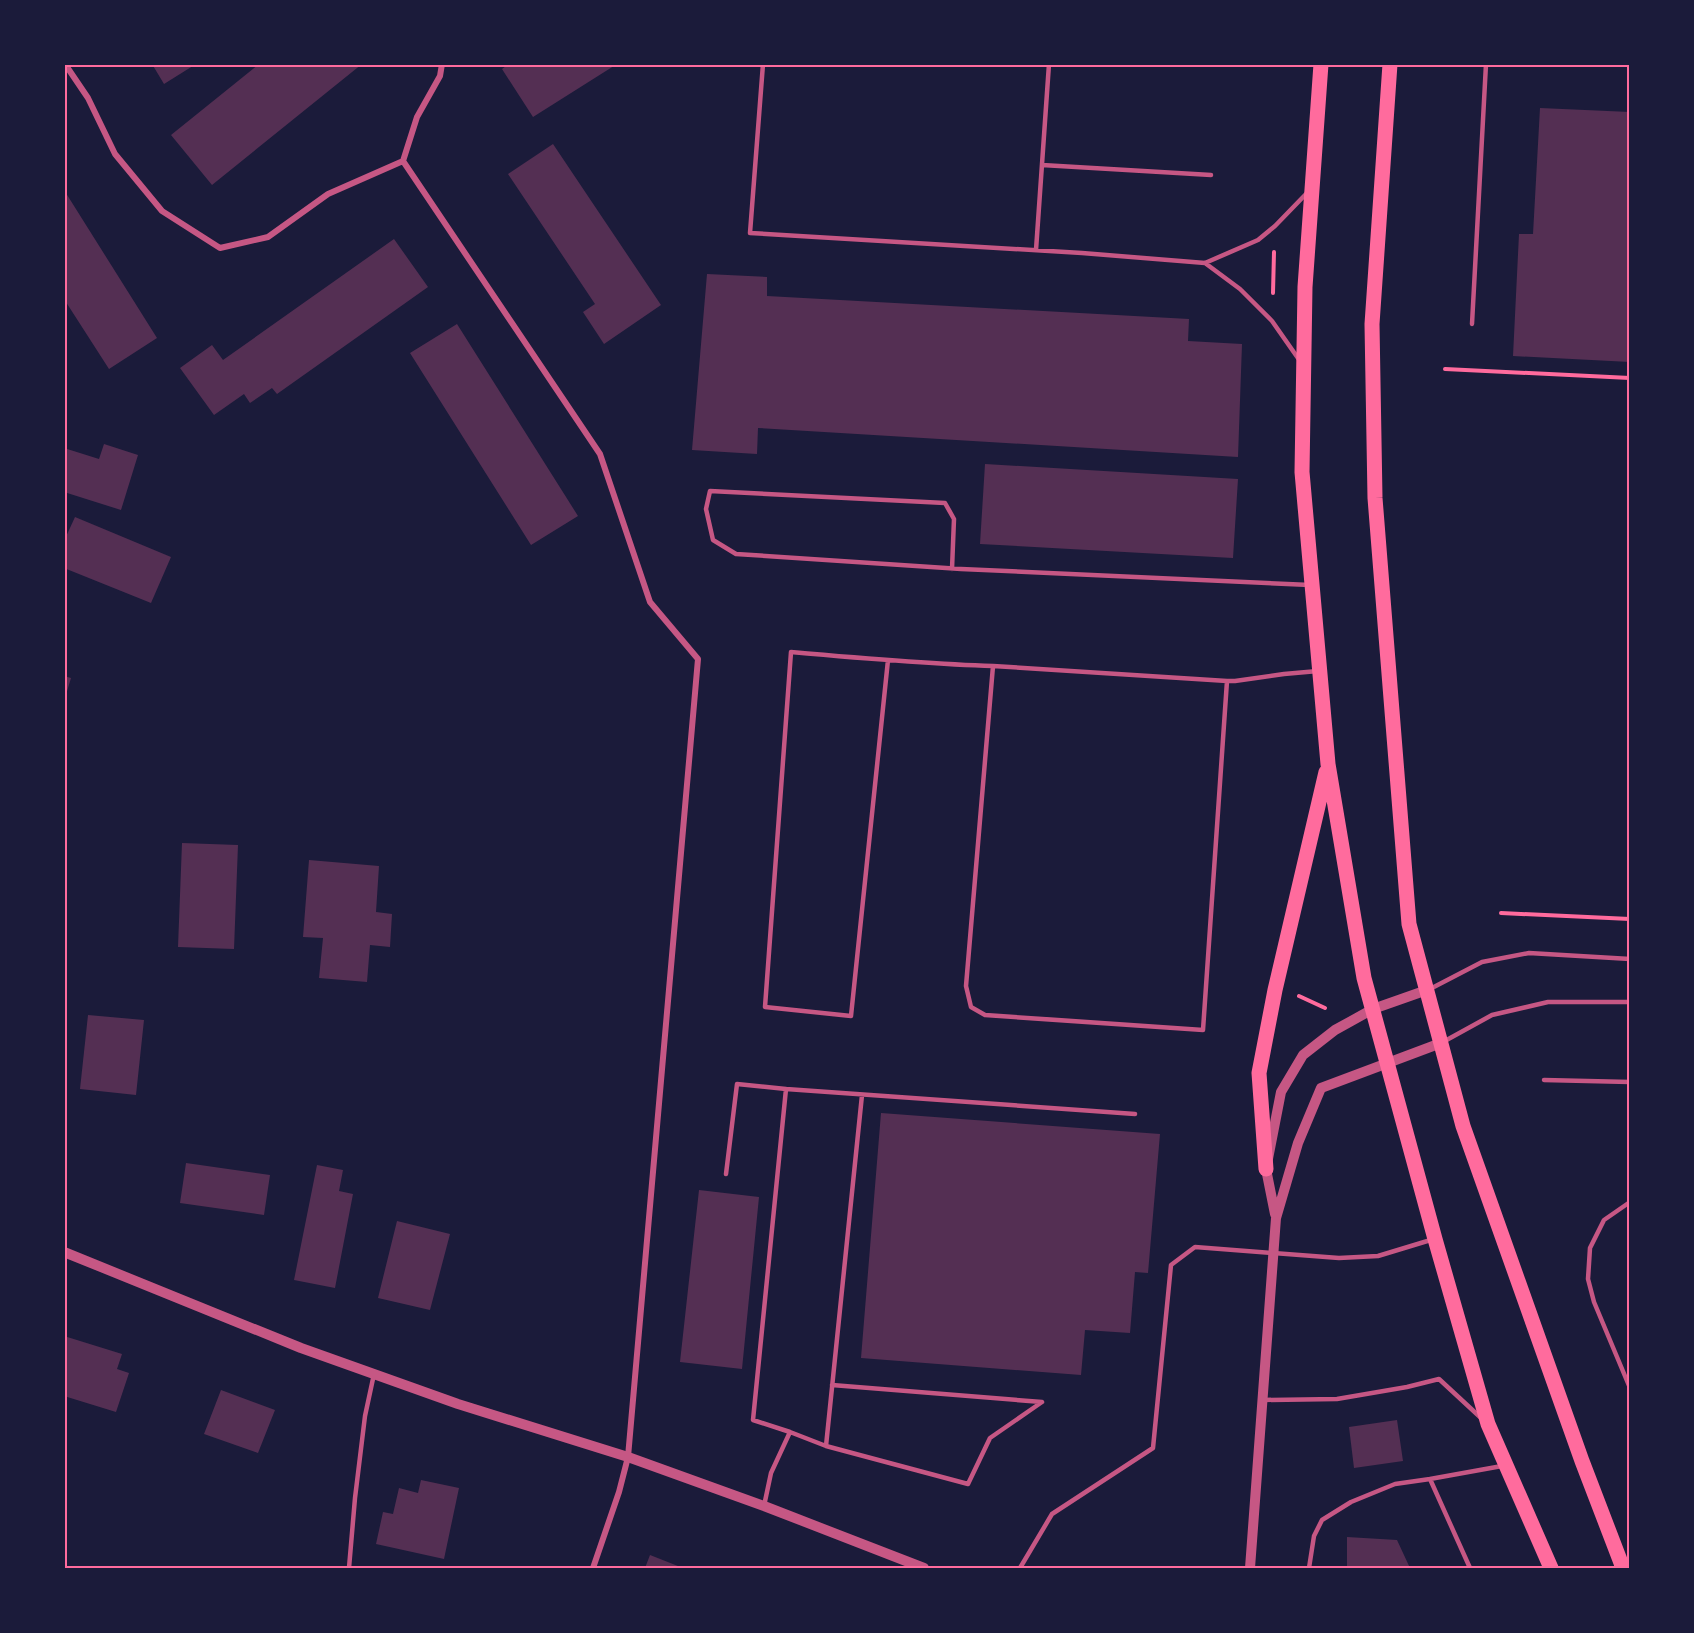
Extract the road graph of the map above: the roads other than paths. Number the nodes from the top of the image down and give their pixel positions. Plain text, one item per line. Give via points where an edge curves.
1 (65, 64) edge
2 (442, 64) edge
3 (763, 64) edge
4 (1048, 64) edge
5 (1322, 64) edge
6 (1390, 64) edge
7 (1486, 64) edge
8 (403, 161) junction
9 (1042, 165) junction
10 (1211, 175) dead end
11 (1312, 188) junction
12 (1036, 250) junction
13 (1205, 263) junction
14 (1473, 324) dead end
15 (1303, 367) junction
16 (952, 569) junction
17 (1312, 585) junction
18 (888, 660) junction
19 (993, 666) junction
20 (1320, 671) junction
21 (1227, 681) junction
22 (1328, 764) junction
23 (1629, 959) edge
24 (1427, 990) junction
25 (1629, 1002) edge
26 (1373, 1008) junction
27 (1441, 1043) junction
28 (1387, 1062) junction
29 (1544, 1080) dead end
30 (1629, 1082) edge
31 (786, 1089) junction
32 (862, 1095) junction
33 (1136, 1114) dead end
34 (1266, 1169) junction
35 (726, 1174) dead end
36 (1629, 1202) edge
37 (1276, 1218) junction
38 (1435, 1239) junction
39 (64, 1252) edge
40 (1273, 1254) junction
41 (374, 1374) junction
42 (832, 1385) junction
43 (1629, 1388) edge
44 (1263, 1400) junction
45 (1488, 1424) junction
46 (790, 1432) junction
47 (826, 1446) junction
48 (628, 1457) junction
49 (1505, 1466) junction
50 (1430, 1479) junction
51 (764, 1506) junction
52 (349, 1569) edge
53 (593, 1569) edge
54 (924, 1569) edge
55 (1020, 1569) edge
56 (1250, 1569) edge
57 (1309, 1569) edge
58 (1470, 1569) edge
59 (1551, 1569) edge
60 (1623, 1569) edge

1 - 8 street via 88,98 115,154 162,211 220,248 267,237 328,194
2 - 8 street via 440,76 417,117
3 - 12 lane via 750,233
4 - 9 lane
5 - 11 main road
6 - 24 main road via 1372,324 1375,498 1409,924
7 - 14 lane
8 - 48 street via 600,454 650,602 698,659
9 - 10 lane
9 - 12 lane
11 - 13 lane via 1258,240
11 - 15 main road
12 - 13 lane
13 - 15 lane via 1240,289 1272,321
15 - 17 main road via 1302,472
16 - 16 lane via 736,554 713,540 706,509 710,491 945,503 954,519
16 - 17 lane
17 - 20 main road
18 - 18 lane via 791,652 765,1007 851,1017
18 - 19 lane
19 - 21 lane
19 - 21 lane via 966,986 971,1007 986,1015 1203,1030
20 - 21 lane
20 - 22 main road
22 - 26 main road via 1364,978
22 - 34 main road via 1259,1073
23 - 24 lane via 1529,953 1482,962
24 - 26 street
24 - 27 main road
25 - 27 lane via 1548,1002 1492,1015
26 - 28 main road
26 - 34 street via 1303,1055 1281,1092
27 - 28 street
27 - 60 main road via 1463,1126
28 - 37 street via 1321,1088 1298,1143
28 - 38 main road
29 - 30 lane
31 - 32 lane
31 - 35 lane via 737,1084
31 - 46 lane via 753,1420
32 - 33 lane
32 - 42 lane
34 - 37 street
36 - 43 lane via 1604,1220 1590,1248 1588,1279
37 - 40 street
38 - 40 lane via 1378,1256
38 - 45 main road
39 - 41 street
40 - 44 street
40 - 55 lane via 1195,1247 1171,1265 1153,1448 1052,1514
41 - 48 street
41 - 52 lane via 360,1451
42 - 47 lane
42 - 47 lane via 1042,1402 990,1438 968,1484
44 - 45 lane via 1337,1399 1439,1379
44 - 56 street
45 - 49 main road
46 - 47 lane
46 - 51 lane via 771,1473
48 - 51 street
48 - 53 street
49 - 50 lane
49 - 59 main road
50 - 57 lane via 1395,1484 1351,1502 1322,1520 1314,1536
50 - 58 lane
51 - 54 street

